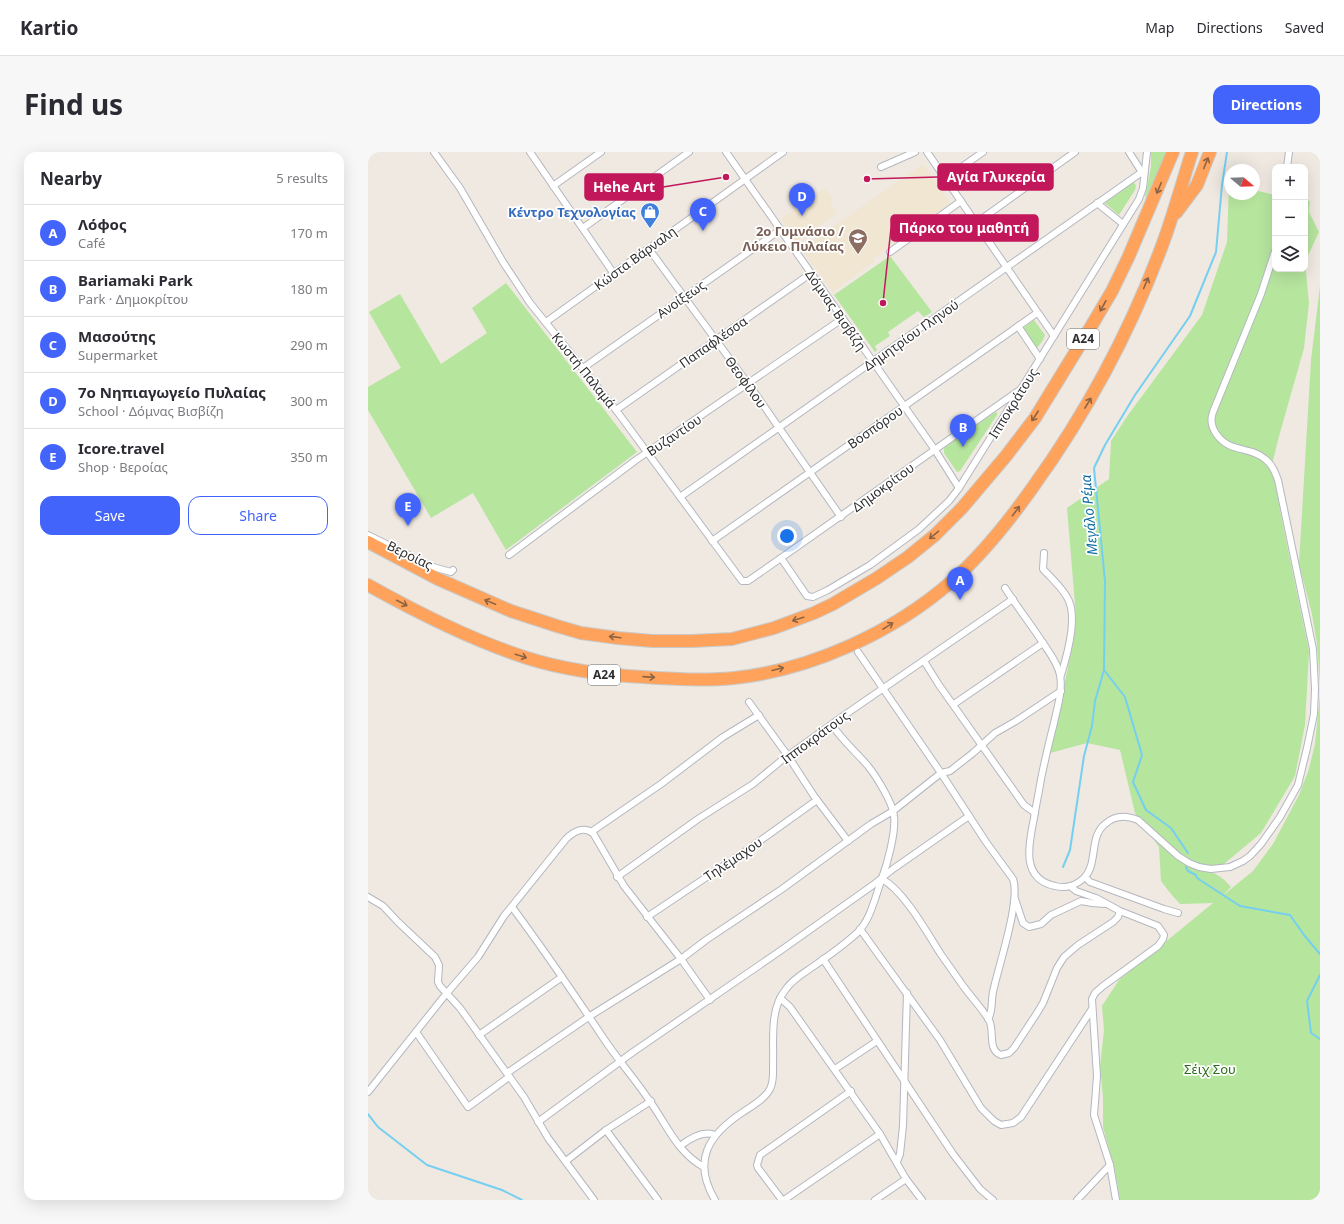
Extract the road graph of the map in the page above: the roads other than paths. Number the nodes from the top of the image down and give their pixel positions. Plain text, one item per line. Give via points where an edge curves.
1 (434, 152) edge
2 (530, 152) edge
3 (601, 152) edge
4 (689, 152) edge
5 (726, 152) edge
6 (783, 152) edge
7 (915, 152) edge
8 (927, 152) edge
9 (983, 152) edge
10 (1075, 152) edge
11 (1129, 152) edge
12 (1147, 152) edge
13 (1192, 152) edge
14 (1210, 152) edge
15 (1289, 152) edge
16 (1171, 156) edge
17 (1287, 164) edge
18 (881, 167) dead end
19 (1143, 174) junction
20 (946, 178) junction
21 (745, 179) junction
22 (553, 186) junction
23 (961, 201) junction
24 (1097, 203) junction
25 (1171, 220) junction
26 (976, 223) junction
27 (1123, 224) junction
28 (583, 228) junction
29 (780, 230) junction
30 (649, 249) junction
31 (890, 252) dead end
32 (1272, 260) edge
33 (1006, 268) junction
34 (614, 274) junction
35 (810, 274) junction
36 (684, 297) junction
37 (1037, 312) junction
38 (842, 319) junction
39 (546, 322) junction
40 (1018, 326) junction
41 (1054, 336) junction
42 (716, 340) junction
43 (1040, 360) junction
44 (872, 362) junction
45 (583, 368) junction
46 (747, 384) junction
47 (1021, 390) junction
48 (904, 407) junction
49 (616, 410) junction
50 (779, 427) junction
51 (935, 450) junction
52 (647, 453) junction
53 (810, 472) junction
54 (959, 488) junction
55 (680, 497) junction
56 (841, 517) junction
57 (368, 534) edge
58 (712, 541) junction
59 (368, 542) edge
60 (1044, 553) dead end
61 (509, 555) dead end
62 (781, 558) junction
63 (453, 570) dead end
64 (743, 581) joint
65 (368, 585) edge
66 (1005, 588) dead end
67 (1013, 600) junction
68 (1043, 643) junction
69 (858, 652) dead end
70 (924, 661) junction
71 (1061, 676) junction
72 (883, 689) junction
73 (1060, 691) junction
74 (749, 702) dead end
75 (954, 704) junction
76 (759, 715) junction
77 (832, 725) junction
78 (982, 744) junction
79 (788, 756) junction
80 (941, 773) junction
81 (817, 800) junction
82 (893, 811) junction
83 (1035, 813) junction
84 (970, 816) junction
85 (591, 832) junction
86 (848, 841) junction
87 (617, 877) junction
88 (1085, 877) junction
89 (882, 879) junction
90 (1070, 886) junction
91 (368, 897) edge
92 (1014, 898) junction
93 (1108, 904) junction
94 (512, 907) junction
95 (1120, 911) junction
96 (1178, 913) dead end
97 (648, 917) junction
98 (860, 929) junction
99 (681, 959) junction
100 (823, 959) junction
101 (562, 977) junction
102 (907, 993) junction
103 (446, 994) junction
104 (780, 998) junction
105 (710, 1000) junction
106 (1092, 1009) junction
107 (590, 1016) junction
108 (988, 1019) junction
109 (416, 1032) junction
110 (479, 1035) junction
111 (877, 1042) junction
112 (621, 1061) junction
113 (835, 1069) junction
114 (508, 1075) junction
115 (904, 1082) junction
116 (851, 1091) junction
117 (368, 1092) edge
118 (650, 1101) junction
119 (538, 1122) junction
120 (606, 1130) junction
121 (880, 1134) junction
122 (715, 1135) junction
123 (680, 1146) junction
124 (566, 1161) junction
125 (897, 1162) junction
126 (1110, 1165) junction
127 (704, 1167) junction
128 (906, 1179) junction
129 (594, 1200) edge
130 (658, 1200) edge
131 (715, 1200) edge
132 (783, 1200) edge
133 (875, 1200) edge
134 (922, 1200) edge
135 (993, 1200) edge
136 (1077, 1200) edge
137 (1116, 1200) edge

1 - 39 street, Κωστή Παλαμά via 460,188 527,299
2 - 22 street
3 - 22 street
4 - 28 street
5 - 21 street, Δόμνας Βισβίζη
6 - 21 street, Κώστα Βάρναλη
7 - 18 street
8 - 20 street
9 - 20 street
10 - 26 street
11 - 19 street
12 - 19 street, Ιπποκράτους
13 - 25 highway, Α24
25 -> 14 highway via 1197,185
15 - 17 street
16 -> 59 highway, Α24 via 1128,258 1108,297 1035,418 962,508 935,535 884,574 834,604 774,628 732,639 652,641 618,638 581,633 511,611 438,579
19 - 24 street, Δημητρίου Γληνού
19 - 27 street, Ιπποκράτους via 1140,196
20 - 23 street
21 - 29 street, Δόμνας Βισβίζη
21 - 30 street, Κώστα Βάρναλη
22 - 28 street
23 - 26 street
23 - 31 street
24 - 27 street
24 - 33 street, Δημητρίου Γληνού
65 -> 25 highway, Α24 via 437,621 498,648 552,665 606,675 668,679 736,677 793,665 853,644 884,629 951,582 992,541 1019,506 1106,373 1137,306
26 - 33 street
27 - 41 street, Ιπποκράτους
28 - 34 street
29 - 35 street, Δόμνας Βισβίζη
29 - 36 street, Ανοίξεως
30 - 34 street, Κώστα Βάρναλη
30 - 36 street, Θεοφίλου
32 - 88 street via 1211,422 1225,444 1254,452 1266,459 1278,480 1313,649 1316,689 1314,714 1298,785 1261,844 1250,856 1236,865 1211,869 1194,865 1178,856 1138,820 1122,816 1108,821 1098,832 1091,866
33 - 37 street
33 - 44 street, Δημητρίου Γληνού
34 - 39 street, Κώστα Βάρναλη
35 - 38 street, Δόμνας Βισβίζη
35 - 42 street, Παπαφλέσσα
36 - 42 street, Θεοφίλου
36 - 45 street, Ανοίξεως
37 - 40 street, Βοσπόρου
37 - 41 street
38 - 44 street, Δόμνας Βισβίζη
38 - 46 street, Βυζαντίου
39 - 45 street, Κωστή Παλαμά
40 - 43 street
40 - 48 street, Βοσπόρου
41 - 43 street, Ιπποκράτους
42 - 46 street, Θεοφίλου
42 - 49 street, Παπαφλέσσα
43 - 47 street, Ιπποκράτους
44 - 48 street, Δόμνας Βισβίζη
44 - 50 street, Δημητρίου Γληνού
45 - 49 street, Κωστή Παλαμά
46 - 50 street, Θεοφίλου
46 - 52 street, Βυζαντίου
47 - 51 street, Δημοκρίτου
47 - 54 street, Ιπποκράτους
48 - 51 street, Δόμνας Βισβίζη
48 - 53 street, Βοσπόρου
49 - 52 street, Κωστή Παλαμά
50 - 53 street, Θεοφίλου
50 - 55 street, Δημητρίου Γληνού
51 - 54 street, Δόμνας Βισβίζη
51 - 56 street, Δημοκρίτου
52 - 55 street, Κωστή Παλαμά
52 - 61 street, Βυζαντίου
53 - 56 street, Θεοφίλου
53 - 58 street, Βοσπόρου
54 - 62 street, Ιπποκράτους via 943,508 892,549 851,577 813,597 807,596
55 - 58 street, Κωστή Παλαμά
56 - 62 street, Δημοκρίτου
57 - 63 street, Βεροίας via 433,567 450,572
58 - 64 street, Κωστή Παλαμά
60 - 71 street via 1043,569 1069,601 1071,612 1072,630
62 - 64 street, Δημοκρίτου via 751,579
66 - 67 street
67 - 68 street
67 - 70 street, Ιπποκράτους
68 - 71 street via 1056,662
68 - 75 street
69 - 72 street
70 - 72 street, Ιπποκράτους
70 - 75 street
71 - 73 street
72 - 77 street, Ιπποκράτους
72 - 80 street
73 - 78 street
73 - 83 street
74 - 76 street
75 - 78 street
76 - 79 street
76 - 85 street via 723,737
77 - 79 street, Ιπποκράτους
77 - 82 street via 874,775
78 - 80 street via 950,771
78 - 83 street via 1024,805
79 - 81 street
79 - 87 street, Ιπποκράτους via 753,784 698,818
80 - 82 street
80 - 84 street
81 - 86 street
81 - 97 street, Τηλέμαχου
82 - 86 street
82 - 89 street via 891,846
83 - 90 street via 1028,851 1034,874 1047,884
84 - 89 street
84 - 92 street via 1013,879
85 - 87 street
85 - 94 street via 579,830 570,834
86 - 99 street
87 - 97 street
88 - 90 street
88 - 96 street via 1090,882
89 - 98 street
89 - 105 street
89 - 108 street via 892,886 912,910
90 - 93 street
91 - 103 street via 383,906 435,957 439,966 438,982
92 - 93 street via 1022,923 1029,927 1040,924 1051,915 1081,901
92 - 108 street
93 - 95 street
94 - 101 street
94 - 103 street via 478,956
95 - 106 street via 1158,926 1163,938 1153,950 1097,990 1092,999
95 - 108 street via 1113,922 1064,957 1040,1008 1009,1053 1001,1055 994,1050
97 - 99 street
98 - 100 street
98 - 102 street
99 - 105 street
99 - 107 street
100 - 104 street via 790,985
100 - 111 street
101 - 107 street
101 - 110 street
102 - 106 street via 940,1040 981,1108 996,1123 1004,1125 1015,1122 1020,1117
102 - 115 street
103 - 109 street
103 - 110 street via 460,1008
104 - 113 street via 790,1007
104 - 122 street via 774,1020 773,1080 769,1090 760,1100 725,1124
105 - 112 street
106 - 126 street via 1097,1076 1094,1115
107 - 112 street
107 - 114 street
109 - 114 street via 468,1107
109 - 117 street
110 - 114 street
111 - 113 street
111 - 115 street
112 - 118 street
112 - 119 street
113 - 116 street
114 - 119 street via 524,1096
115 - 125 street via 902,1143
115 - 135 street via 953,1154 980,1189
116 - 121 street
116 - 132 street via 760,1155 758,1168
118 - 120 street
118 - 123 street
119 - 124 street
120 - 124 street
120 - 130 street
121 - 125 street
121 - 132 street
122 - 123 street via 707,1133
122 - 127 street
123 - 127 street via 696,1163
124 - 129 street
125 - 128 street
126 - 136 street
126 - 137 street
127 - 131 street via 707,1186
128 - 133 street
128 - 134 street

